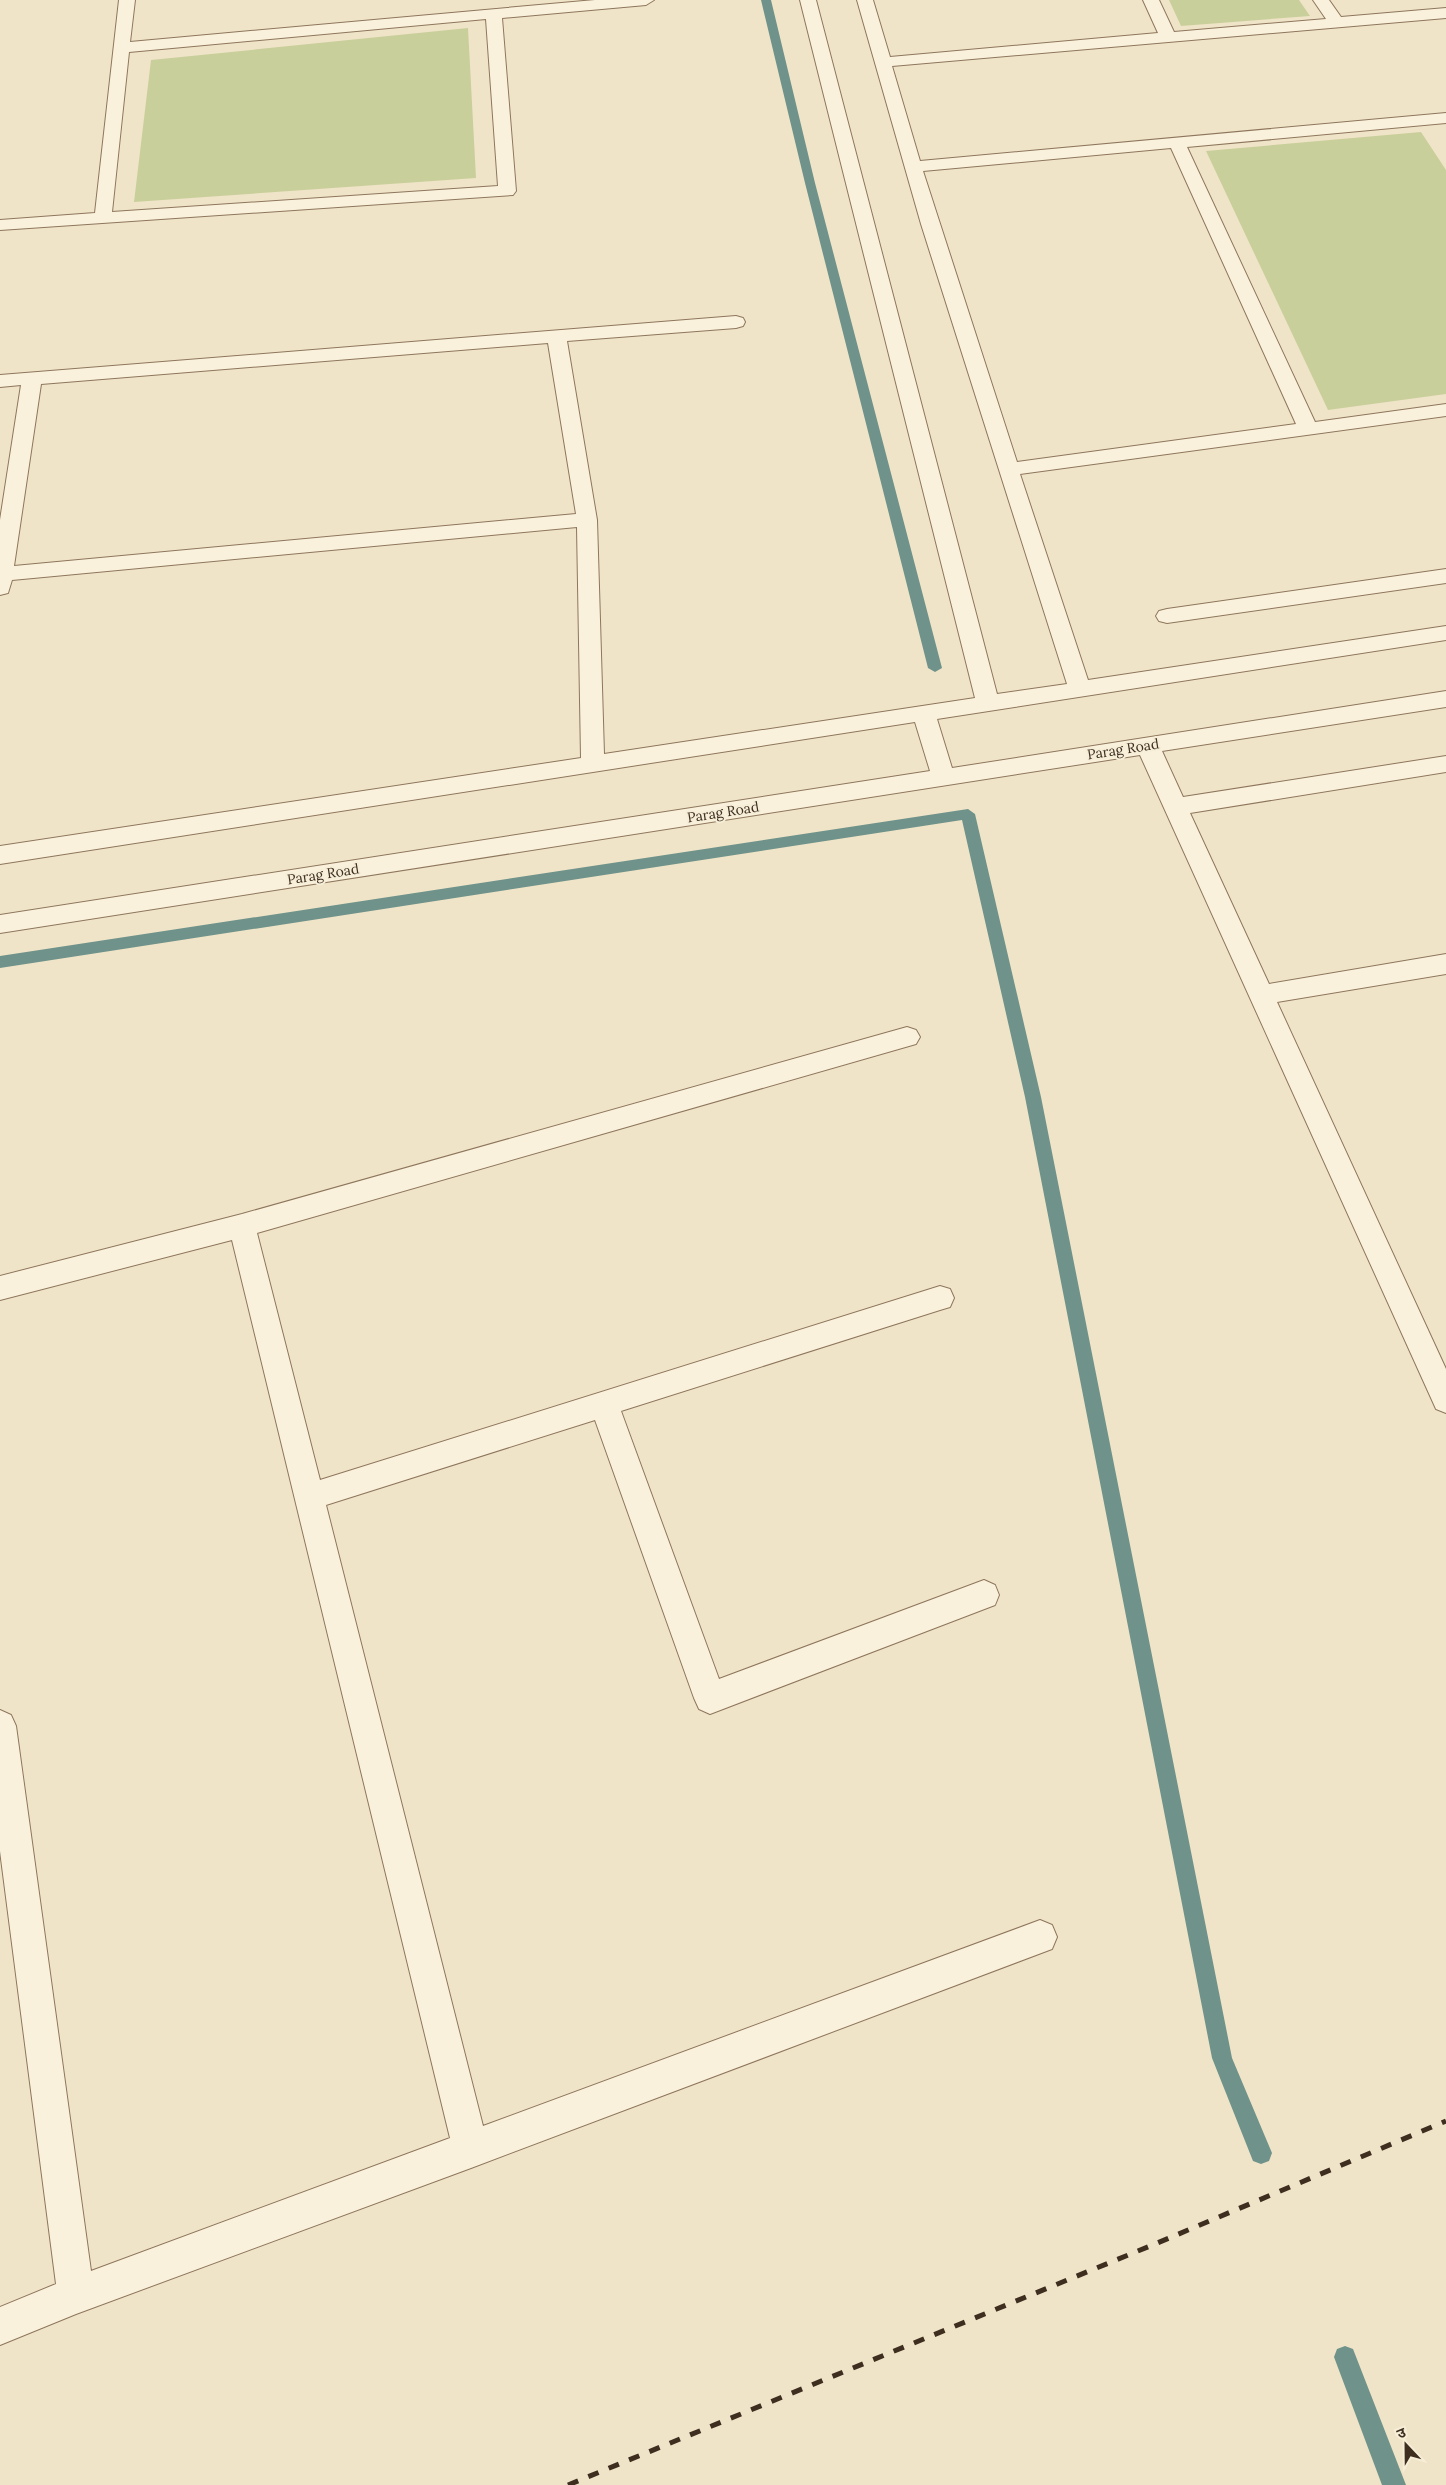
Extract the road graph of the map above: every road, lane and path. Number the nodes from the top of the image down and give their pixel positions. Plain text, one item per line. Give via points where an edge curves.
1 (127, 0) edge
2 (646, 0) edge
3 (808, 0) edge
4 (865, 0) edge
5 (1151, 0) edge
6 (1321, 0) edge
7 (1446, 13) edge
8 (494, 14) junction
9 (1336, 22) junction
10 (1168, 37) junction
11 (122, 48) junction
12 (883, 62) junction
13 (1443, 123) edge
14 (1176, 143) junction
15 (913, 167) junction
16 (103, 218) junction
17 (0, 225) edge
18 (736, 322) dead end
19 (557, 337) junction
20 (32, 378) junction
21 (0, 380) edge
22 (1446, 410) edge
23 (1308, 429) junction
24 (1009, 469) junction
25 (588, 520) junction
26 (1446, 576) edge
27 (1, 581) edge
28 (1167, 616) dead end
29 (1446, 632) edge
30 (1080, 690) junction
31 (1446, 699) edge
32 (988, 704) junction
33 (924, 714) junction
34 (593, 764) junction
35 (1156, 764) junction
36 (1446, 764) edge
37 (944, 777) junction
38 (1176, 807) junction
39 (0, 855) edge
40 (0, 924) edge
41 (1446, 964) edge
42 (1261, 995) junction
43 (907, 1037) dead end
44 (242, 1226) junction
45 (0, 1288) edge
46 (940, 1298) dead end
47 (1446, 1400) edge
48 (604, 1404) junction
49 (308, 1497) junction
50 (984, 1595) dead end
51 (0, 1726) edge
52 (11, 1900) edge
53 (1040, 1938) dead end
54 (471, 2150) junction
55 (76, 2295) junction
56 (0, 2326) edge

1 - 11 street
2 - 8 street
3 - 32 street
4 - 12 street
5 - 10 street
6 - 9 street
7 - 9 street
8 - 11 street
8 - 16 street via 507,191
9 - 10 street
10 - 12 street
11 - 16 street
12 - 15 street
13 - 14 street
14 - 15 street
14 - 23 street
15 - 24 street
16 - 17 street
18 - 19 street
19 - 20 street
19 - 25 street
20 - 21 street
20 - 27 street
22 - 23 street
23 - 24 street
24 - 30 street
25 - 27 street
25 - 34 street
26 - 28 street
29 - 30 street
30 - 32 street
31 - 35 street, Parag Road
32 - 33 street
33 - 34 street
33 - 37 street
34 - 39 street
35 - 37 street, Parag Road
35 - 38 street
36 - 38 street
37 - 40 street, Parag Road
38 - 42 street
41 - 42 street
42 - 47 street
43 - 44 street
44 - 45 street
44 - 49 street
46 - 48 street
48 - 49 street
48 - 50 street via 710,1698
49 - 54 street
51 - 52 street
52 - 55 street
53 - 54 street
54 - 55 street
55 - 56 street

